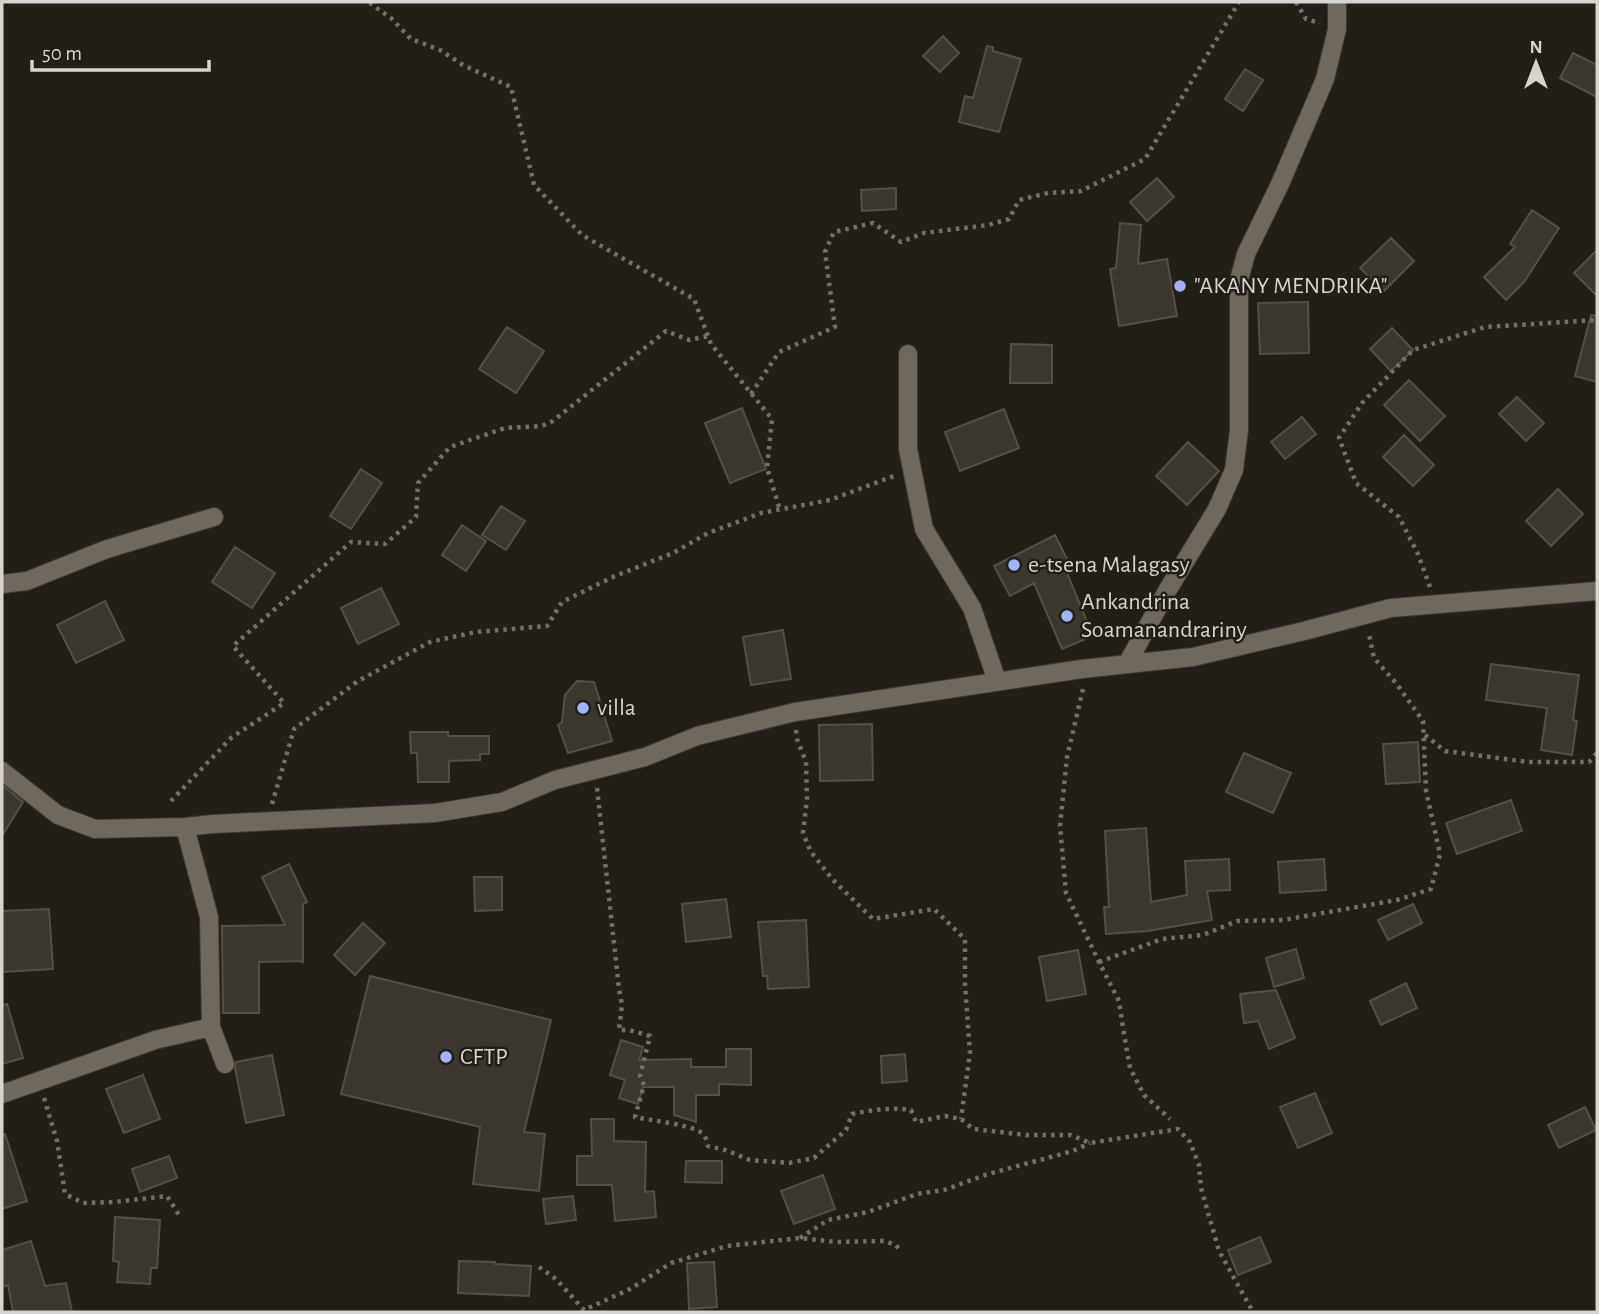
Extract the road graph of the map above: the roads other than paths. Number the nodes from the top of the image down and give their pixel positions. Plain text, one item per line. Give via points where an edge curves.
1 (1337, 2) edge
2 (908, 354) dead end
3 (214, 517) dead end
4 (2, 584) edge
5 (1597, 591) edge
6 (1127, 664) junction
7 (997, 681) junction
8 (2, 771) edge
9 (185, 827) junction
10 (211, 1027) junction
11 (225, 1064) dead end
12 (2, 1094) edge

1 - 6 street via 1337,29 1325,79 1246,254 1239,280 1239,430 1234,470 1217,509
2 - 7 street via 908,449 924,528 972,608
3 - 4 street via 107,549 27,581
5 - 6 street via 1391,608 1193,657
6 - 7 street
7 - 9 street via 795,712 697,736 645,757 555,780 502,802 435,813
8 - 9 street via 58,815 95,829
9 - 10 street via 209,917
10 - 11 street
10 - 12 street via 155,1040

